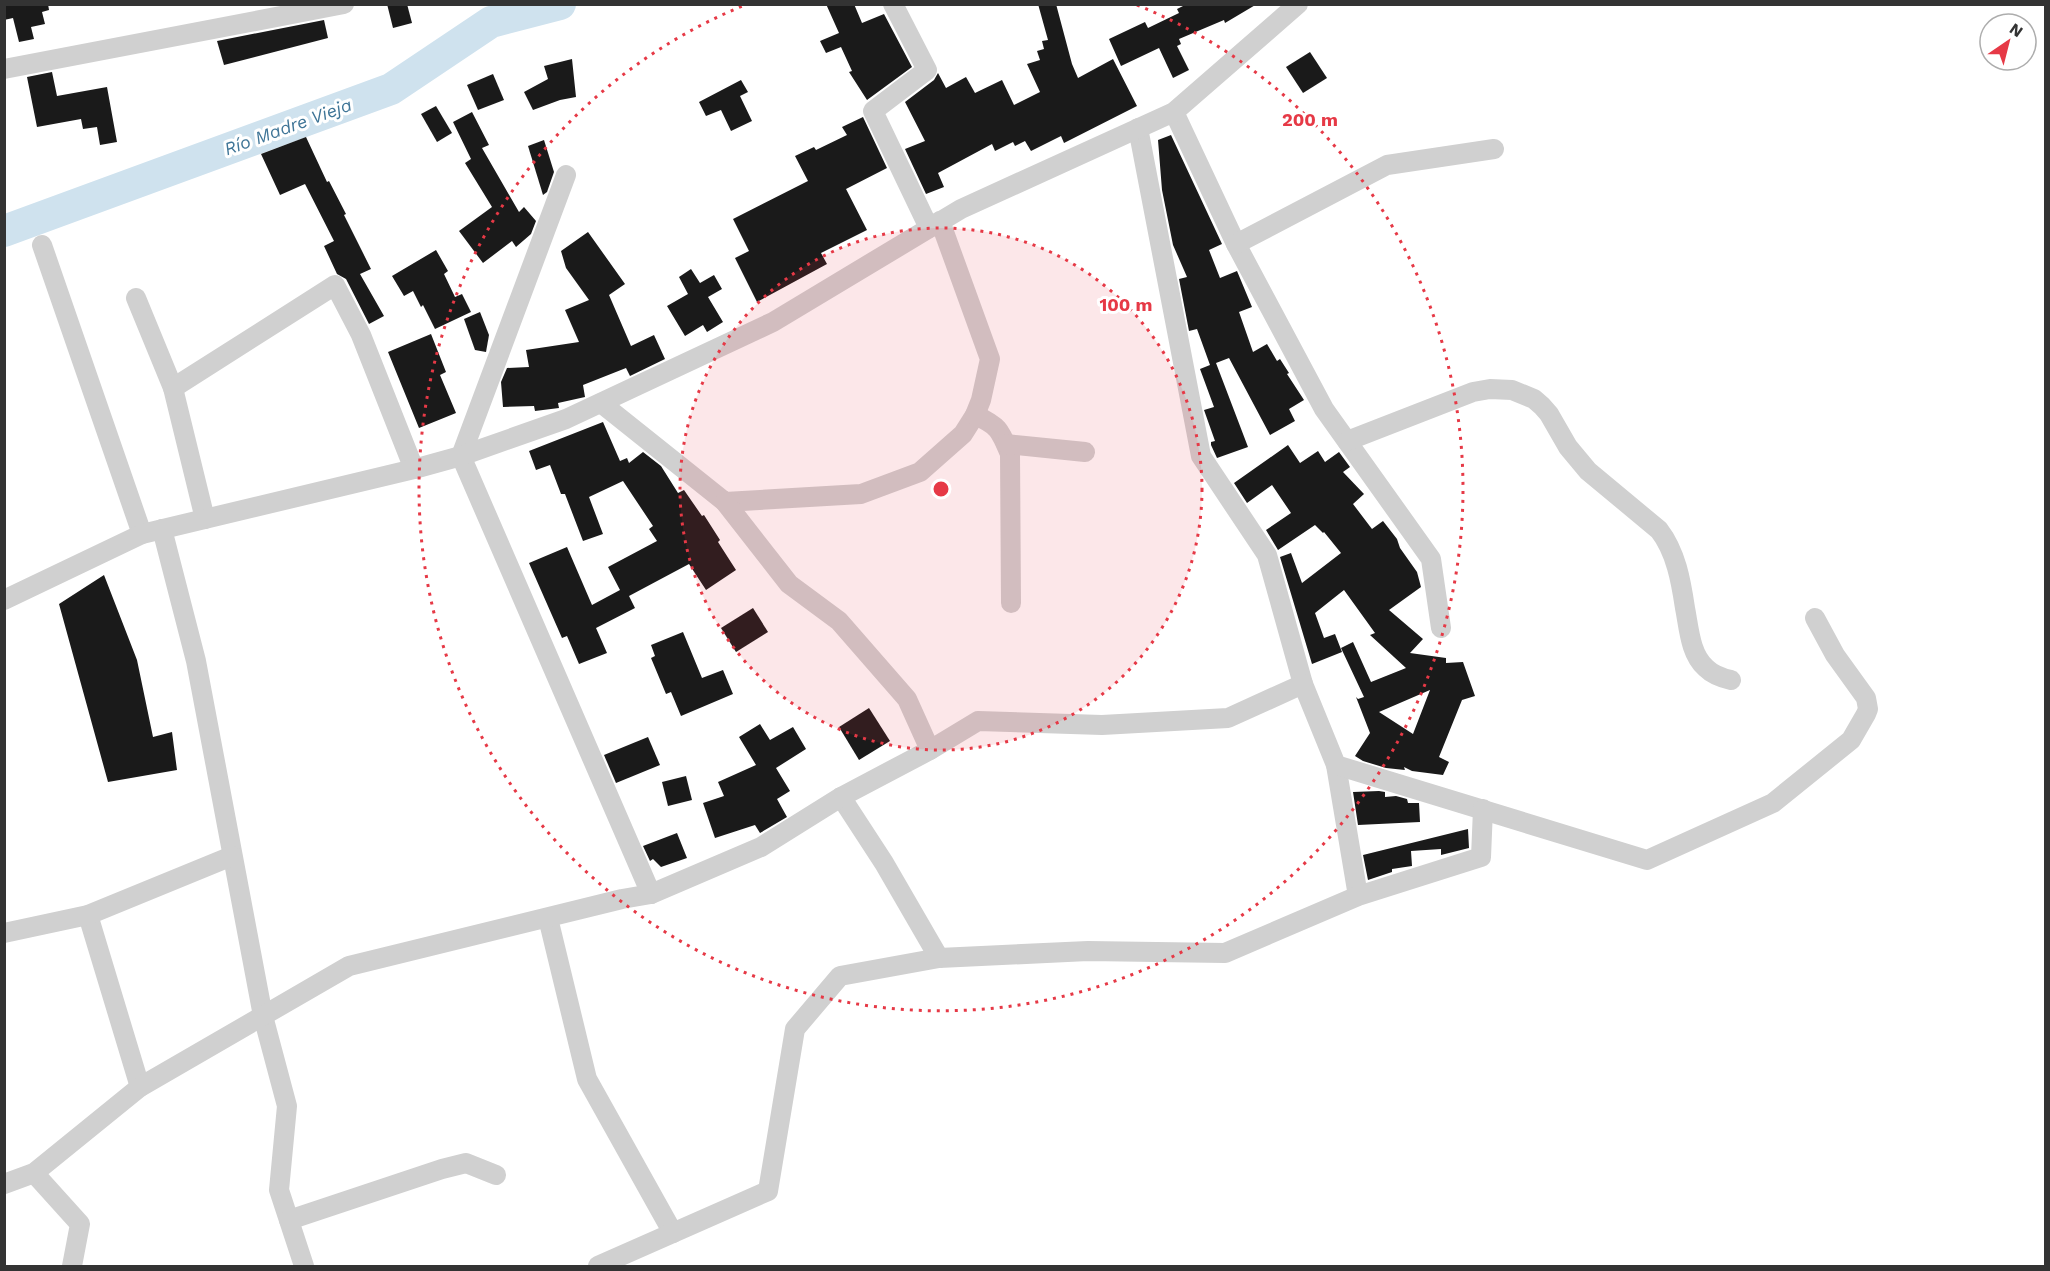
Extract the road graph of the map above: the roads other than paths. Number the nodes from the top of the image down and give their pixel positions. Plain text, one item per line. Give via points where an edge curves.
1 (344, 4) edge
2 (893, 4) edge
3 (1298, 4) edge
4 (4, 69) edge
5 (1174, 112) junction
6 (1138, 128) junction
7 (1494, 148) dead end
8 (566, 175) dead end
9 (935, 224) junction
10 (1236, 244) junction
11 (42, 245) dead end
12 (136, 298) dead end
13 (173, 388) junction
14 (601, 403) junction
15 (975, 415) junction
16 (1347, 441) junction
17 (1006, 444) junction
18 (1085, 453) dead end
19 (461, 456) junction
20 (414, 469) junction
21 (725, 502) junction
22 (205, 519) junction
23 (162, 530) junction
24 (142, 534) junction
25 (4, 600) edge
26 (1011, 603) dead end
27 (1815, 618) dead end
28 (1441, 628) dead end
29 (1731, 680) dead end
30 (1303, 684) junction
31 (930, 750) junction
32 (1336, 765) junction
33 (841, 797) junction
34 (1483, 808) junction
35 (232, 856) junction
36 (651, 894) junction
37 (1358, 896) junction
38 (88, 915) junction
39 (548, 918) junction
40 (4, 933) edge
41 (939, 958) junction
42 (263, 1016) junction
43 (140, 1087) junction
44 (34, 1173) junction
45 (496, 1175) dead end
46 (4, 1184) edge
47 (289, 1220) junction
48 (673, 1233) junction
49 (72, 1266) edge
50 (304, 1266) edge
51 (598, 1266) edge

1 - 4 street
2 - 9 street via 927,70 873,111
3 - 5 street
5 - 6 street
5 - 10 street
6 - 9 street
6 - 30 street via 1201,456 1267,555
7 - 10 street via 1388,165
8 - 19 street
9 - 14 street via 773,322
9 - 15 street via 990,359
10 - 16 street via 1324,409
11 - 24 street
12 - 13 street
13 - 20 street via 335,285 361,335
13 - 22 street
14 - 19 street
14 - 21 street
15 - 17 street via 1001,431
15 - 21 street via 963,434 920,472 861,494
16 - 28 street via 1431,559
16 - 29 street via 1481,390 1512,390 1534,399 1588,471 1665,538 1674,556 1694,649 1705,668
17 - 18 street
17 - 26 street via 1011,454
19 - 20 street
19 - 36 street
20 - 22 street
21 - 31 street via 789,584 839,621 907,699
22 - 23 street
23 - 24 street
23 - 35 street via 196,661
24 - 25 street
27 - 34 street via 1835,655 1866,698 1868,709 1851,740 1773,803 1647,860
30 - 31 street via 1228,718 1102,724 978,721
30 - 32 street
31 - 33 street
32 - 34 street
32 - 37 street
33 - 36 street via 761,847
33 - 41 street
34 - 37 street via 1481,857
35 - 38 street
35 - 42 street
36 - 39 street
37 - 41 street via 1225,953 1088,951
38 - 40 street
38 - 43 street
39 - 42 street via 349,966
39 - 48 street via 587,1079
41 - 48 street via 840,976 795,1029 768,1191
42 - 43 street
42 - 47 street via 287,1106 279,1190
43 - 44 street
44 - 46 street
44 - 49 street via 80,1224
45 - 47 street via 466,1163
47 - 50 street
48 - 51 street

